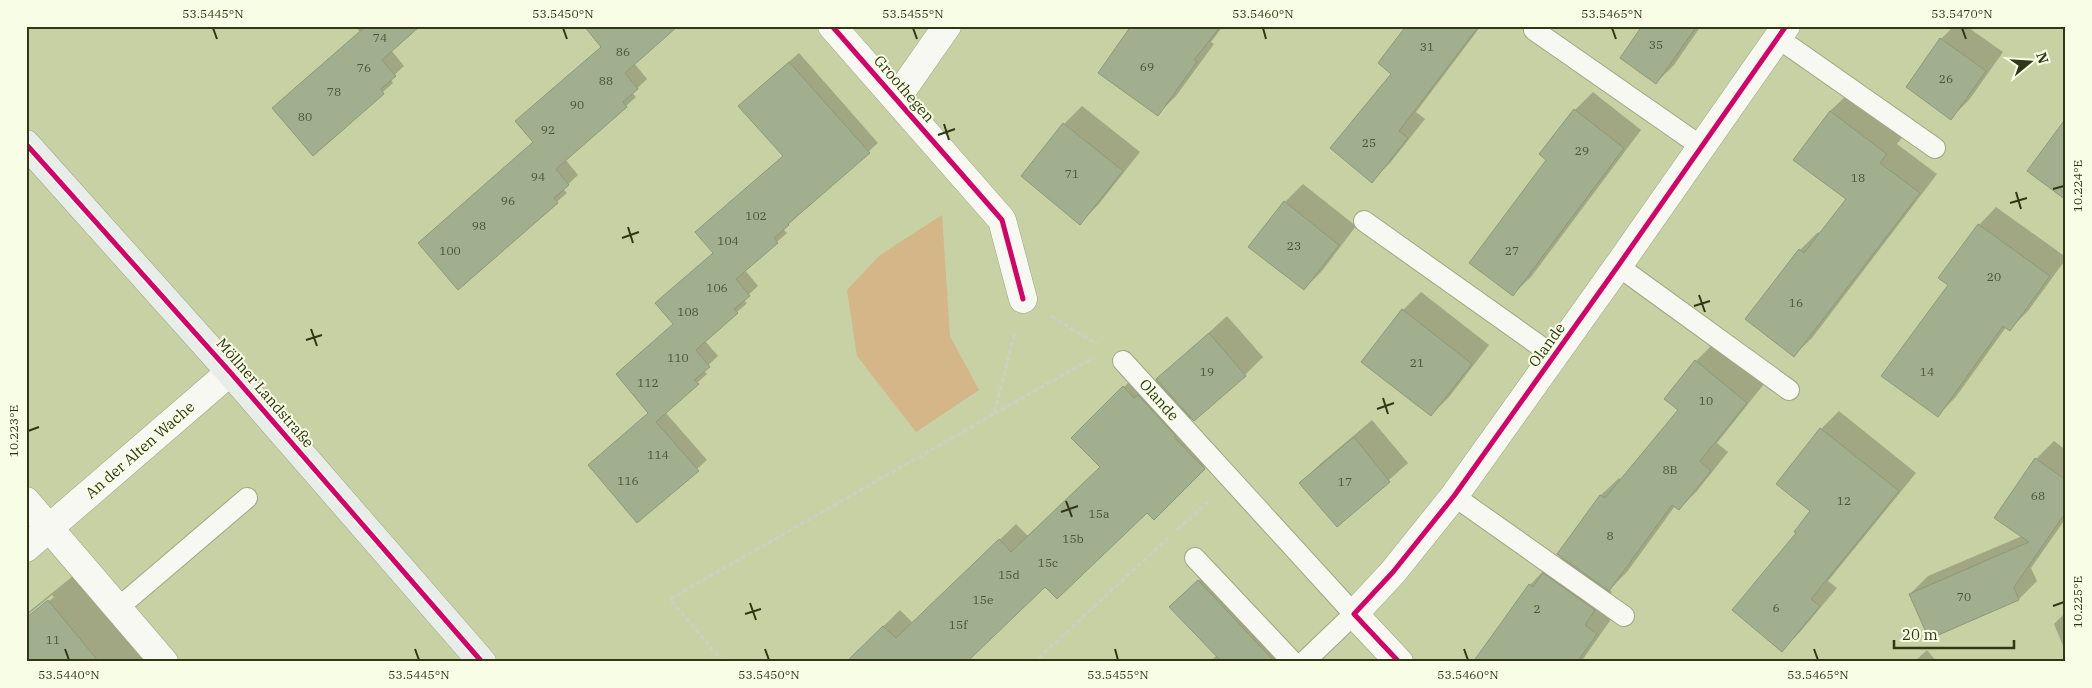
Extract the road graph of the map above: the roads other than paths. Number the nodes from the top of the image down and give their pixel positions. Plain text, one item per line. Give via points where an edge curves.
1 (832, 26) edge
2 (948, 26) edge
3 (1534, 30) dead end
4 (1782, 32) edge
5 (896, 99) junction
6 (26, 144) edge
7 (1702, 147) junction
8 (1935, 148) dead end
9 (1364, 221) dead end
10 (1618, 266) junction
11 (1024, 299) road end
12 (1115, 355) road end
13 (1554, 356) junction
14 (230, 372) junction
15 (1789, 390) dead end
16 (1454, 496) junction
17 (247, 498) dead end
18 (26, 501) edge
19 (50, 528) junction
20 (26, 548) edge
21 (1195, 558) dead end
22 (118, 608) junction
23 (1354, 614) junction
24 (1624, 616) dead end
25 (164, 662) edge
26 (482, 662) edge
27 (1293, 662) edge
28 (1304, 662) edge
29 (1399, 662) edge

1 - 5 street, Groothegen
2 - 5 street
3 - 7 lane
4 - 7 street, Olande
4 - 8 lane
5 - 11 street, Groothegen via 1002,220
6 - 14 main road, Möllner Landstraße
7 - 10 street, Olande
9 - 13 lane
10 - 13 street, Olande
10 - 15 lane
12 - 23 lane, Olande
13 - 16 street, Olande
14 - 19 street, An der Alten Wache
14 - 26 main road, Möllner Landstraße
16 - 23 street, Olande via 1393,572
16 - 24 lane
17 - 22 lane
18 - 19 street
19 - 20 street, An der Alten Wache
19 - 22 street
21 - 27 lane
22 - 25 street
23 - 28 lane
23 - 29 street, Olande

